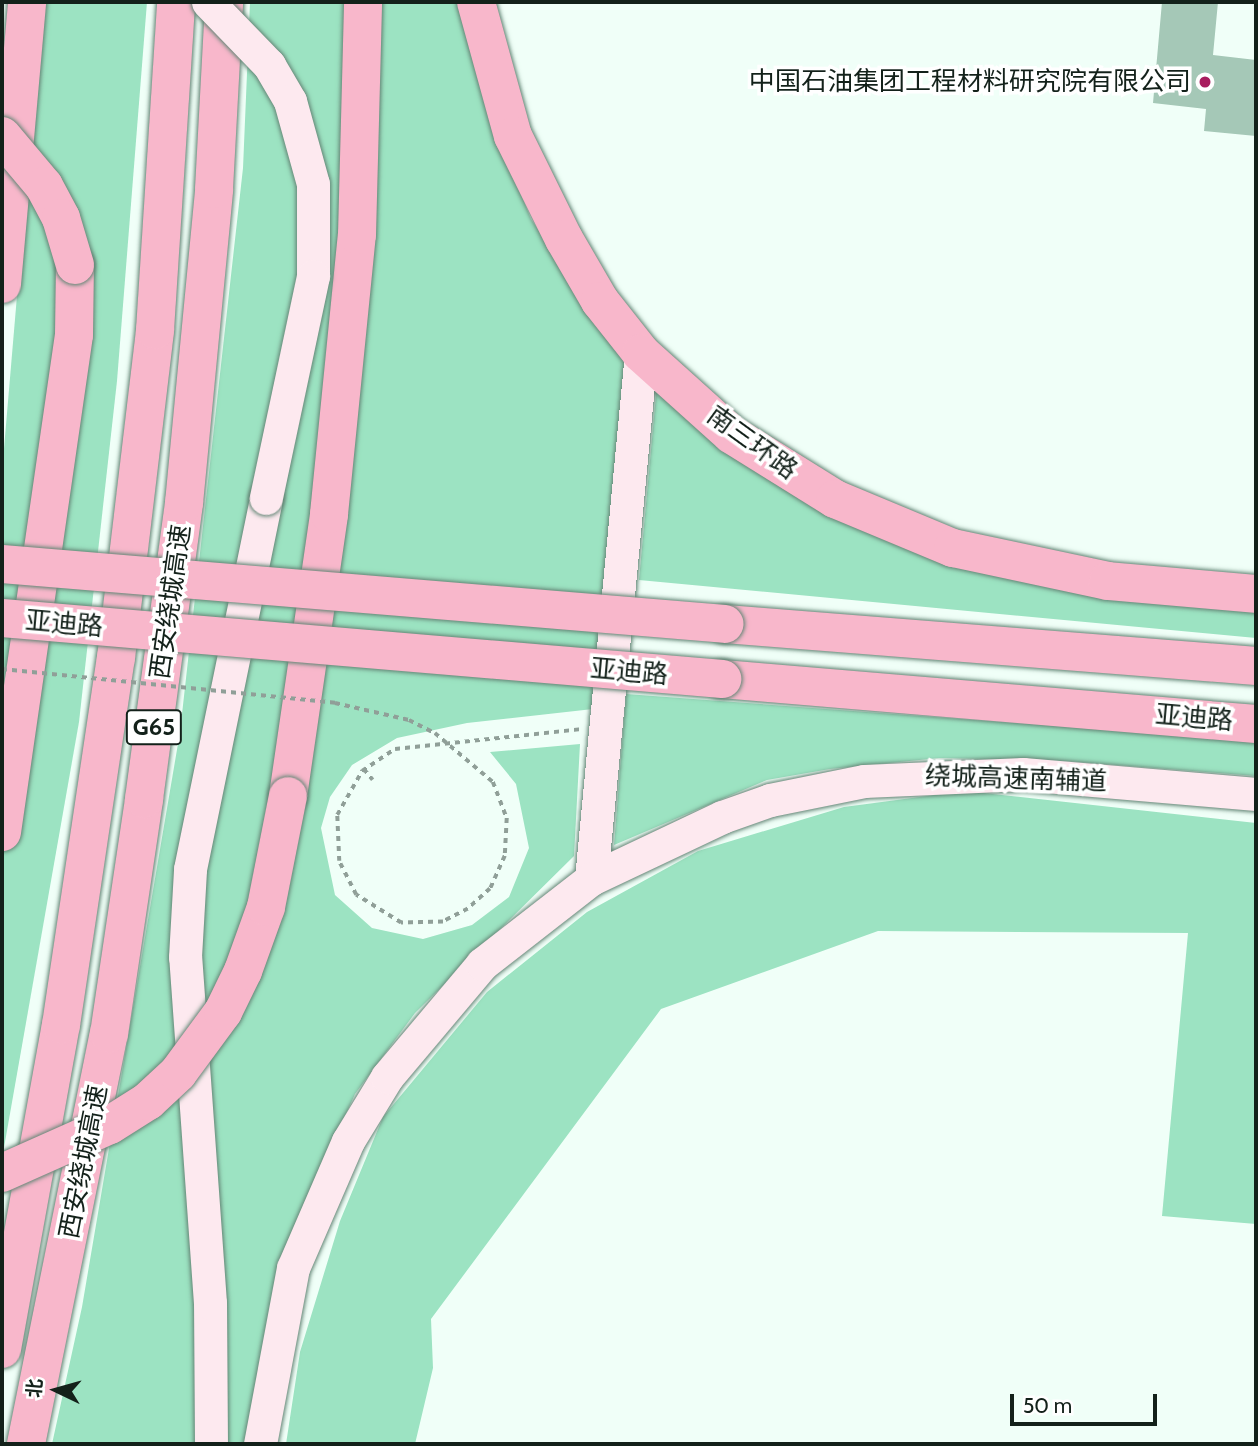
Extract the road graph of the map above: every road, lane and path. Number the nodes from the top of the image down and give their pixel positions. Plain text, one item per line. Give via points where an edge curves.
1 (27, 2) edge
2 (176, 2) edge
3 (208, 2) edge
4 (224, 2) edge
5 (363, 2) edge
6 (476, 2) edge
7 (2, 136) edge
8 (2, 285) edge
9 (641, 353) junction
10 (2, 557) edge
11 (2, 564) edge
12 (39, 567) junction
13 (1256, 594) edge
14 (2, 618) edge
15 (1256, 666) edge
16 (2, 669) edge
17 (1256, 724) edge
18 (609, 727) junction
19 (364, 769) junction
20 (373, 780) dead end
21 (1256, 794) edge
22 (2, 832) edge
23 (591, 880) junction
24 (2, 1173) edge
25 (2, 1349) edge
26 (26, 1444) edge
27 (211, 1444) edge
28 (260, 1444) edge

1 - 8 highway
2 - 25 highway, 西安绕城高速 / G65 via 155,330 116,658 61,1025
3 - 27 main road, bridge via 269,65 290,101 313,184 313,276 200,802 185,957 210,1303
4 - 26 highway, 西安绕城高速 / G65 via 214,189 184,503 144,799 109,1034
5 - 24 highway, bridge via 357,235 329,514 288,796 266,907 223,1012 178,1073 148,1101 110,1125
6 - 9 highway, 南三环路 via 491,70 538,190 600,301
7 - 22 highway, bridge via 44,186 61,218 75,265 75,335
9 - 13 highway, 南三环路 via 744,443 835,499 917,536 1066,574
9 - 18 main road
10 - 12 highway, bridge
11 - 12 highway, 亚迪路, bridge
12 - 15 highway, 亚迪路, bridge
14 - 17 highway, 亚迪路, bridge
16 - 19 path, bridge via 335,703 409,720 435,733 493,782 507,818 505,856 490,889 468,909 443,922 401,923 356,895 339,861 337,815
18 - 19 path via 405,747
18 - 23 main road
19 - 20 path
21 - 23 main road, 绕城高速南辅道 via 1023,774 863,781 770,800 722,817
23 - 28 main road, 绕城高速南辅道 via 482,964 394,1068 348,1141 293,1268

